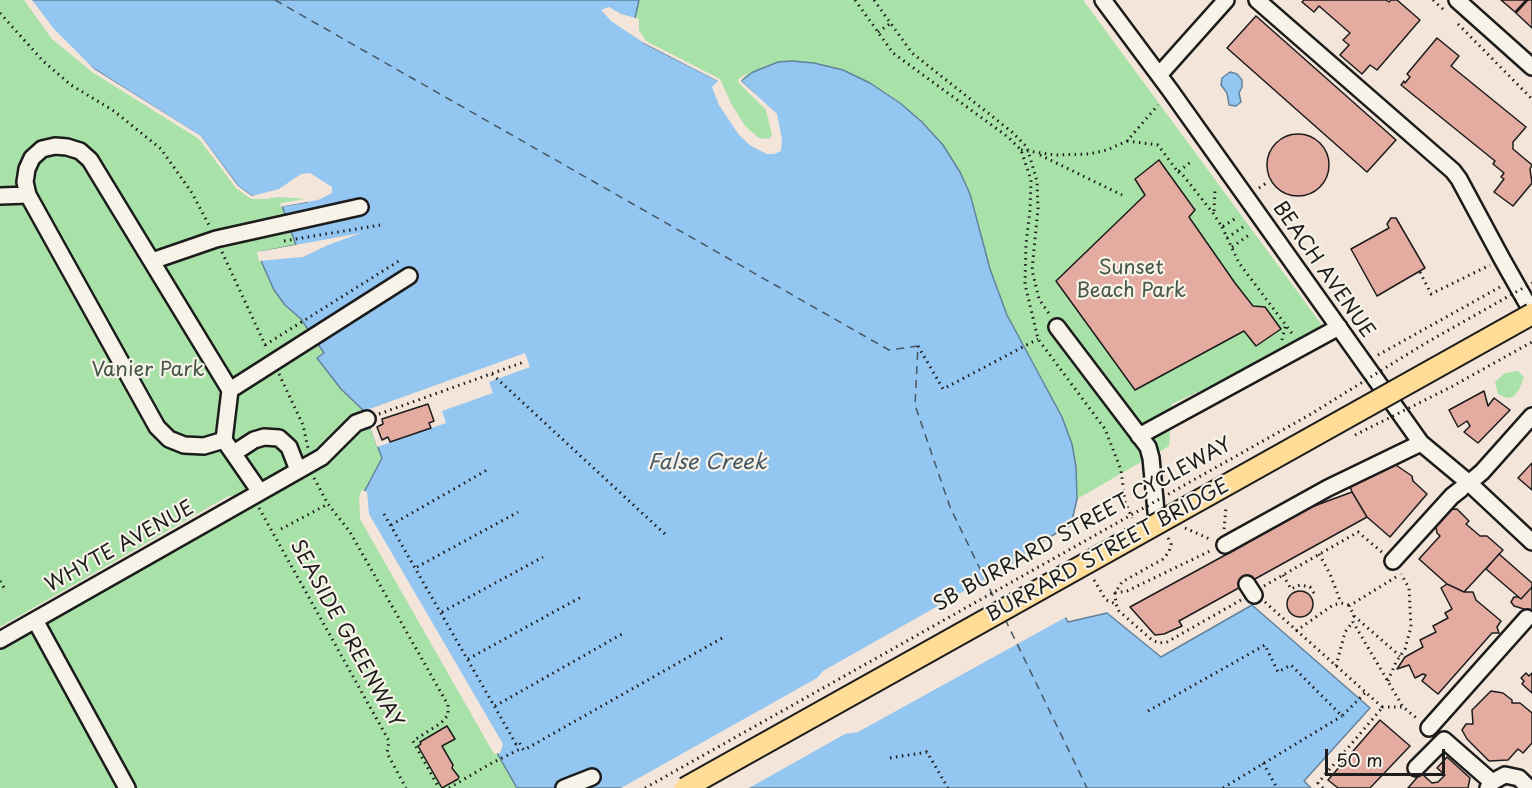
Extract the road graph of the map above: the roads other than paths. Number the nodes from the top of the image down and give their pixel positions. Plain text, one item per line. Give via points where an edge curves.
1 (1103, 0) edge
2 (1226, 0) edge
3 (1257, 0) edge
4 (1456, 0) edge
5 (1532, 67) edge
6 (1159, 75) junction
7 (28, 195) junction
8 (0, 196) edge
9 (360, 207) dead end
10 (152, 261) junction
11 (409, 276) dead end
12 (1532, 313) edge
13 (1057, 327) road end
14 (1339, 327) junction
15 (230, 390) junction
16 (1532, 416) edge
17 (367, 419) road end
18 (1139, 436) junction
19 (1421, 443) junction
20 (229, 447) junction
21 (304, 467) junction
22 (1465, 486) junction
23 (256, 494) junction
24 (1532, 542) edge
25 (1225, 544) road end
26 (1397, 567) road end
27 (1070, 569) dead end
28 (1527, 618) dead end
29 (35, 620) junction
30 (0, 639) edge
31 (1429, 728) dead end
32 (1416, 768) dead end
33 (591, 777) dead end
34 (1529, 781) edge
35 (1490, 785) edge
36 (127, 788) edge
37 (564, 788) edge
38 (685, 788) edge

1 - 6 street, BEACH AVENUE
2 - 6 street
3 - 12 street via 1453,171
4 - 5 street
6 - 14 street, BEACH AVENUE
7 - 8 street
7 - 10 street via 27,169 37,153 55,146 80,151 90,160
7 - 20 street via 157,427 169,439 184,445
9 - 10 street via 216,239
10 - 15 street
11 - 15 street
12 - 38 main road, BURRARD STREET BRIDGE, bridge
13 - 18 street
14 - 18 street
14 - 19 street, BEACH AVENUE
15 - 20 street
16 - 22 street
17 - 21 street, WHYTE AVENUE via 356,423 322,457
18 - 27 street via 1151,458 1157,522
19 - 22 street, BEACH AVENUE
19 - 25 street
20 - 21 street via 264,437 279,438
20 - 23 street
21 - 23 street, WHYTE AVENUE
22 - 24 street, BEACH AVENUE
22 - 26 street via 1452,496
23 - 29 street, WHYTE AVENUE
28 - 31 street
29 - 30 street, WHYTE AVENUE
29 - 36 street
32 - 35 street via 1443,740
33 - 37 street
34 - 35 street via 1505,775

